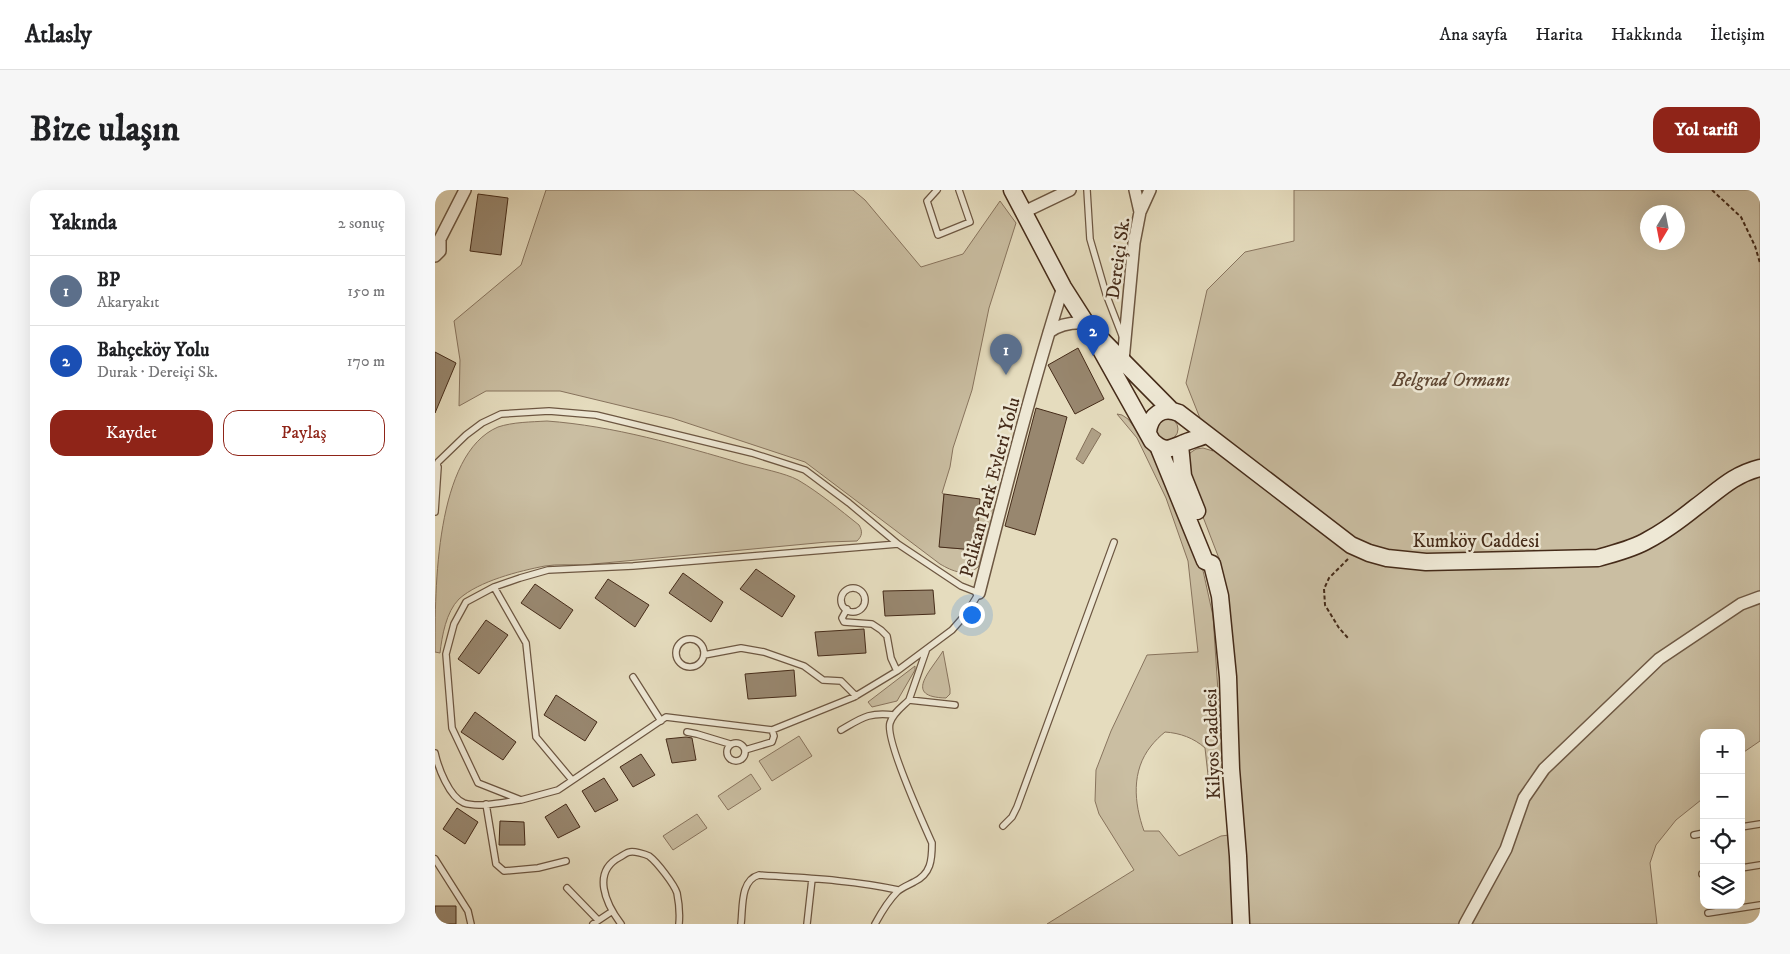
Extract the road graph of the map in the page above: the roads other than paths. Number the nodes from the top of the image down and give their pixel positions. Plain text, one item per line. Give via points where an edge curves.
1 (465, 190) edge
2 (937, 190) edge
3 (959, 190) edge
4 (1012, 190) edge
5 (1070, 190) edge
6 (1087, 190) edge
7 (1135, 190) edge
8 (1150, 190) edge
9 (1024, 212) junction
10 (1140, 212) junction
11 (438, 240) edge
12 (435, 256) edge
13 (1063, 287) junction
14 (1086, 323) junction
15 (1049, 332) junction
16 (1125, 343) junction
17 (1123, 362) junction
18 (1178, 414) junction
19 (1148, 432) junction
20 (1207, 435) junction
21 (1181, 444) junction
22 (1158, 446) junction
23 (438, 462) junction
24 (1760, 468) edge
25 (435, 470) edge
26 (435, 512) edge
27 (1115, 542) dead end
28 (898, 544) junction
29 (1212, 564) junction
30 (494, 587) junction
31 (979, 593) junction
32 (1760, 597) edge
33 (847, 609) junction
34 (926, 651) junction
35 (704, 655) junction
36 (897, 671) junction
37 (633, 677) dead end
38 (856, 696) junction
39 (909, 700) junction
40 (955, 705) dead end
41 (894, 715) junction
42 (661, 721) junction
43 (772, 730) junction
44 (841, 730) dead end
45 (687, 732) dead end
46 (730, 744) junction
47 (745, 750) junction
48 (435, 753) edge
49 (572, 780) junction
50 (521, 800) junction
51 (485, 804) junction
52 (1760, 824) edge
53 (1003, 826) dead end
54 (1745, 826) edge
55 (1700, 833) edge
56 (1694, 834) dead end
57 (435, 859) edge
58 (566, 860) dead end
59 (1760, 865) edge
60 (1745, 867) edge
61 (813, 879) junction
62 (567, 888) dead end
63 (899, 890) junction
64 (1760, 905) edge
65 (611, 912) junction
66 (1708, 913) dead end
67 (596, 922) edge
68 (471, 924) edge
69 (621, 924) edge
70 (679, 924) edge
71 (741, 924) edge
72 (807, 924) edge
73 (875, 924) edge
74 (1241, 924) edge
75 (1465, 924) edge

1 - 11 street
2 - 3 lane via 927,201 937,235 971,222
4 - 9 street
5 - 9 street
6 - 16 lane via 1090,239
7 - 10 street
8 - 10 street, Dereiçi Sk.
9 - 13 street
10 - 16 street, Dereiçi Sk.
11 - 12 street via 440,251
13 - 14 street
13 - 15 street, Pelikan Park Evleri Yolu
14 - 15 street via 1061,325
14 - 17 street, Kumköy Caddesi
14 - 19 street
15 - 31 street, Pelikan Park Evleri Yolu
16 - 17 street, Dereiçi Sk.
17 - 18 street, Kumköy Caddesi
18 - 19 street via 1164,410 1156,413
18 - 20 street, Kumköy Caddesi
18 - 21 street via 1187,427
19 - 22 street
20 - 21 street
20 - 24 street, Kumköy Caddesi via 1351,545 1387,558 1426,562 1598,558 1649,540 1730,480
21 - 22 street via 1173,449
21 - 29 street via 1183,476 1215,558
22 - 29 street via 1205,560
23 - 25 lane
23 - 26 lane
23 - 28 lane via 466,435 501,414 549,411 596,415 751,453 805,470
27 - 53 lane via 1017,807
28 - 30 lane via 547,570
28 - 31 lane via 961,586
29 - 74 street, Kilyos Caddesi via 1221,596 1229,677
30 - 49 lane via 526,643 536,738
30 - 50 lane via 466,602 453,624 446,654 452,728 478,783
31 - 34 lane via 952,630
32 - 75 street via 1741,604 1659,659 1544,769 1524,798 1506,850
33 - 33 lane via 854,612 861,609 865,602 861,591 849,588 843,593 841,604
33 - 36 lane via 842,618 844,622 872,624 887,636
34 - 36 lane
34 - 39 lane
35 - 35 lane via 700,664 687,668 679,662 676,654 682,642 691,639 700,642
35 - 38 lane via 741,648 764,652 804,666 823,680 841,681
36 - 38 lane
37 - 42 lane
38 - 43 lane
39 - 40 lane
39 - 41 lane
41 - 44 lane via 867,715
41 - 63 lane via 889,723 889,732 932,843 929,870 919,880
42 - 43 lane via 666,717
42 - 49 lane
43 - 47 lane via 772,742
45 - 46 lane
46 - 47 lane via 739,743
46 - 47 lane via 726,752 730,760 742,759
48 - 51 lane via 439,769 451,791 463,803
49 - 50 lane via 558,790
50 - 51 lane
51 - 58 lane via 496,864 504,871 538,868
52 - 54 lane
55 - 56 lane
57 - 68 lane via 468,911
59 - 60 lane
61 - 63 lane
61 - 71 lane via 752,877 746,884
61 - 72 lane
62 - 67 lane
63 - 73 lane
64 - 66 lane
65 - 67 lane
65 - 69 lane
65 - 70 lane via 603,876 613,861 630,852 648,855 676,891

